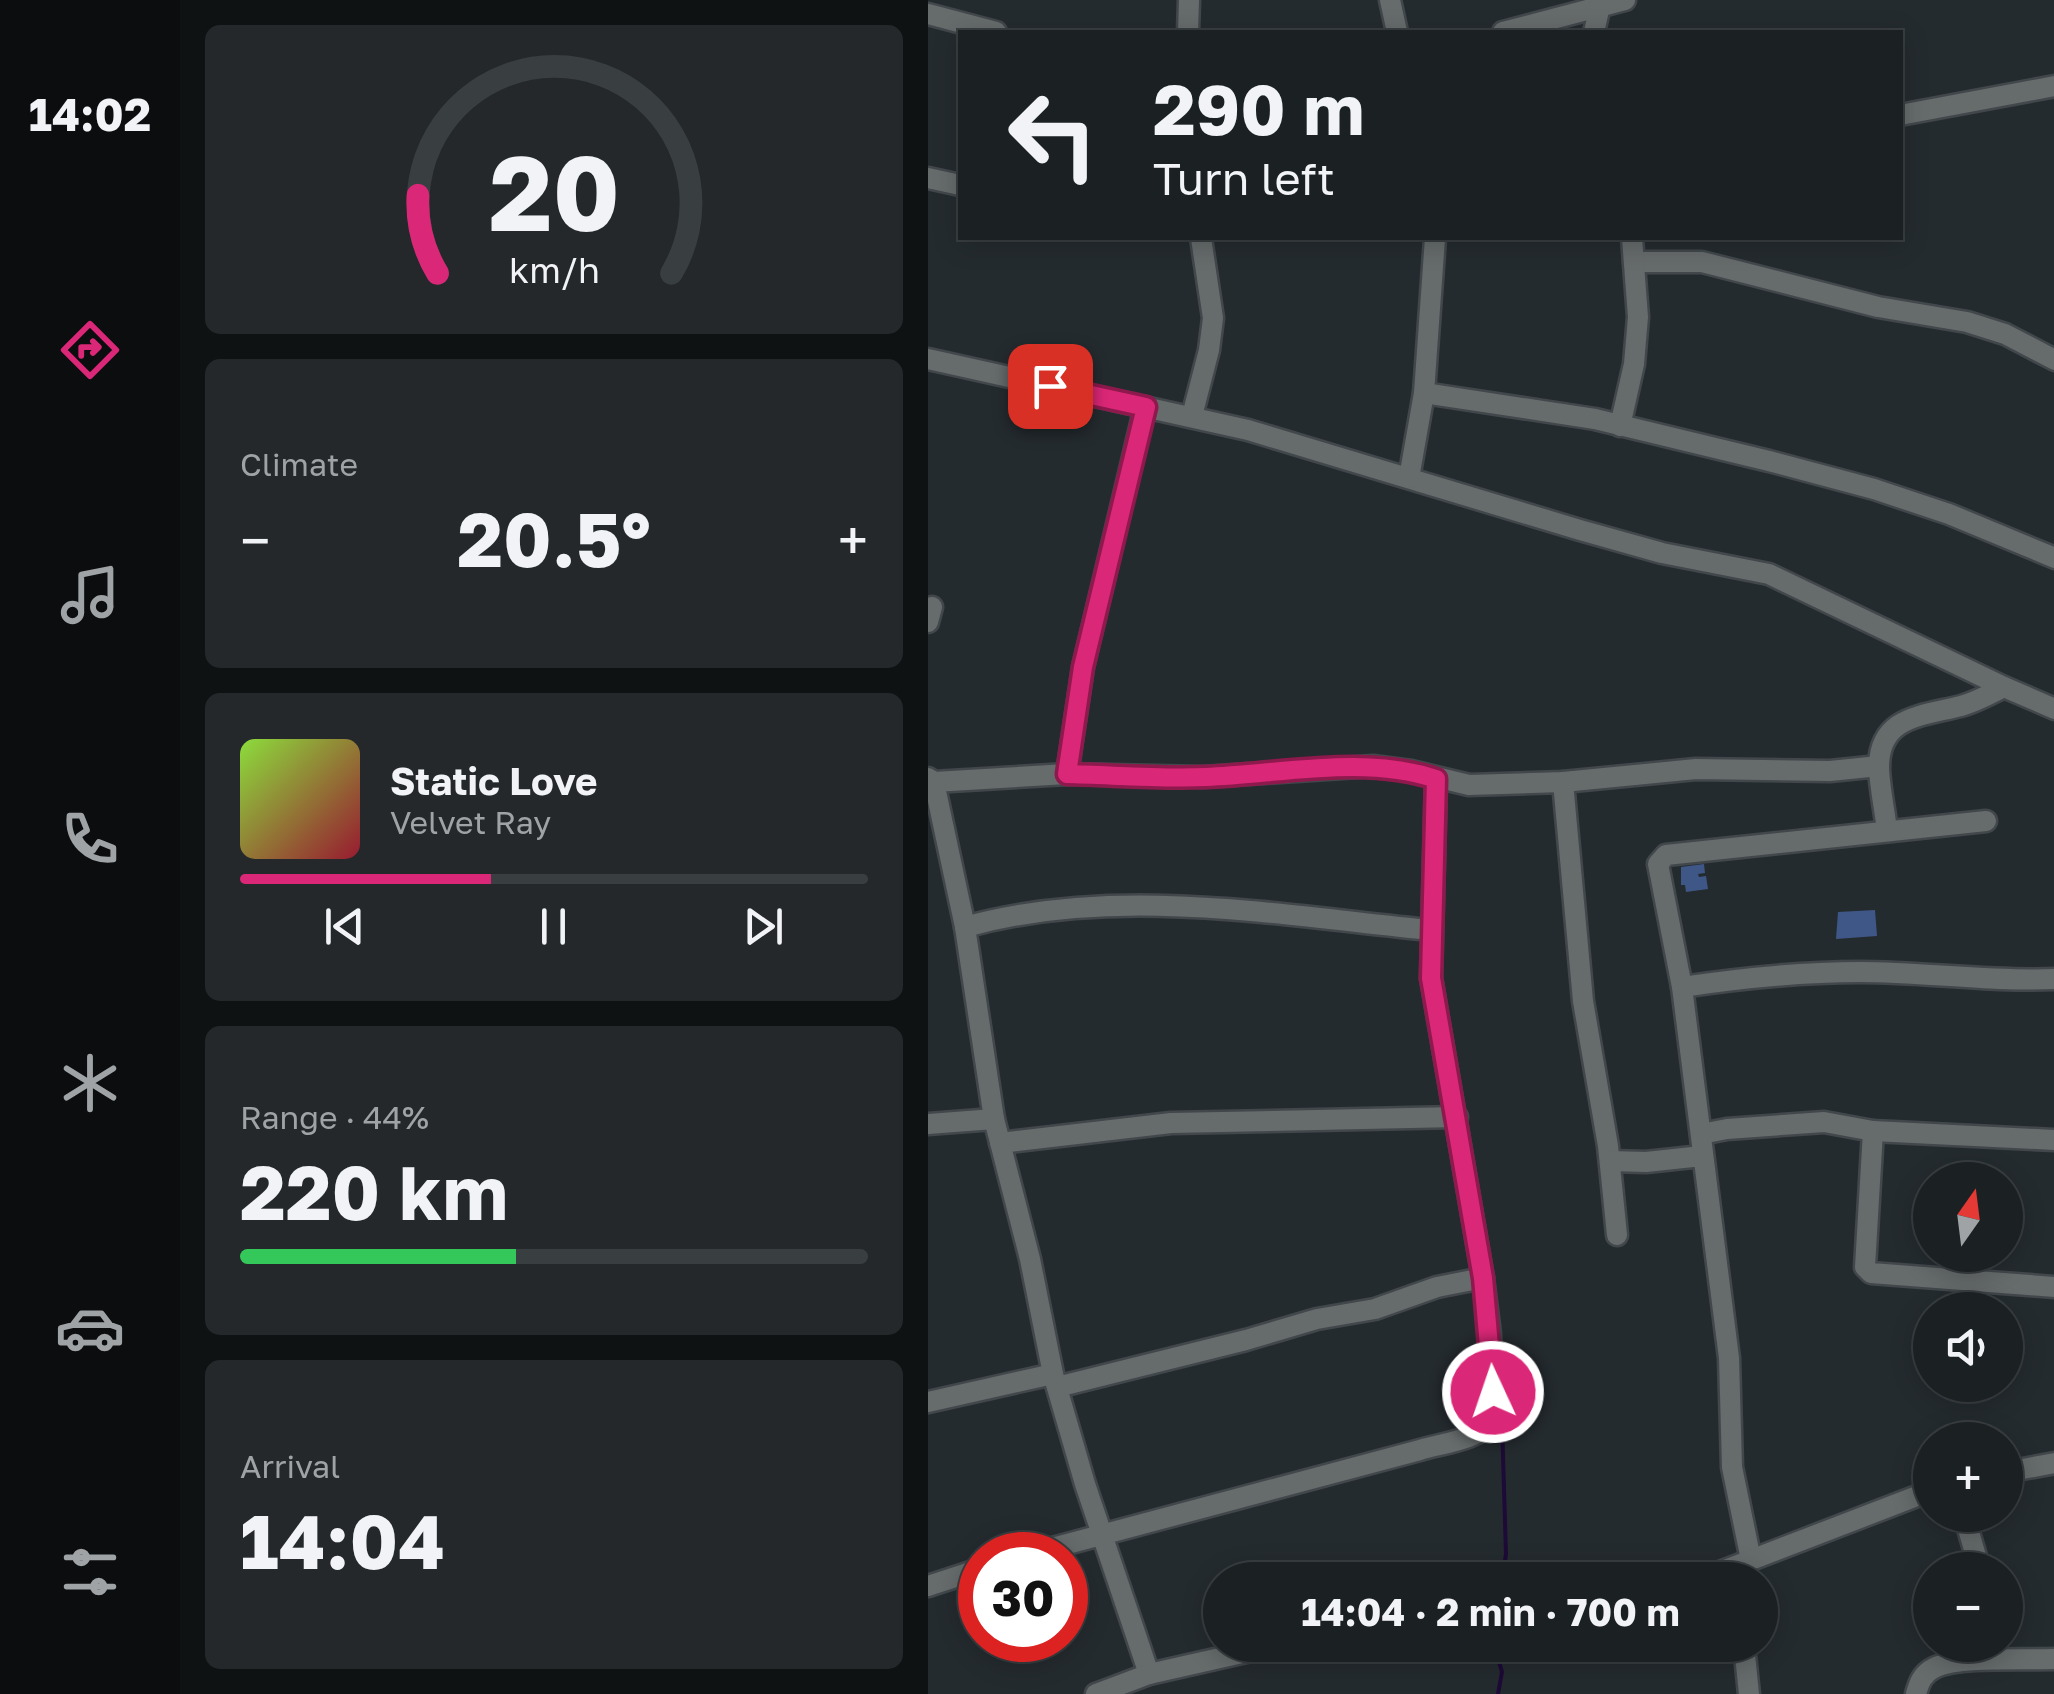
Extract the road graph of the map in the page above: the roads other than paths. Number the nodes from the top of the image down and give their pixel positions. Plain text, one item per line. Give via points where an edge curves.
1 (1189, 0) edge
2 (1390, 0) edge
3 (1625, 0) edge
4 (1600, 6) junction
5 (928, 14) edge
6 (1562, 16) junction
7 (988, 30) edge
8 (1188, 30) edge
9 (1397, 30) edge
10 (1510, 30) edge
11 (1577, 30) edge
12 (1594, 30) edge
13 (2054, 86) edge
14 (1903, 115) edge
15 (928, 178) edge
16 (958, 185) edge
17 (1201, 240) edge
18 (1435, 240) edge
19 (1632, 240) edge
20 (1634, 262) junction
21 (928, 359) edge
22 (2054, 360) edge
23 (1424, 394) junction
24 (1146, 407) junction
25 (1192, 416) junction
26 (1620, 426) junction
27 (1409, 478) junction
28 (2054, 558) edge
29 (2004, 688) junction
30 (2054, 708) edge
31 (1879, 766) junction
32 (1067, 774) junction
33 (1436, 779) junction
34 (931, 780) edge
35 (1563, 782) junction
36 (1986, 822) dead end
37 (1887, 831) junction
38 (966, 927) junction
39 (1430, 930) junction
40 (2054, 979) edge
41 (1682, 987) junction
42 (1456, 1117) junction
43 (994, 1119) junction
44 (928, 1124) edge
45 (1872, 1131) junction
46 (1700, 1134) junction
47 (2054, 1140) edge
48 (1000, 1143) junction
49 (1702, 1156) junction
50 (1610, 1161) junction
51 (1618, 1236) dead end
52 (1483, 1278) junction
53 (2054, 1286) edge
54 (1055, 1380) junction
55 (928, 1402) edge
56 (2054, 1463) edge
57 (2023, 1469) edge
58 (1913, 1498) edge
59 (1100, 1533) junction
60 (1088, 1537) edge
61 (1751, 1560) junction
62 (1748, 1562) edge
63 (958, 1576) edge
64 (928, 1586) edge
65 (2054, 1659) edge
66 (1203, 1662) edge
67 (1746, 1662) edge
68 (1149, 1674) junction
69 (1096, 1694) edge
70 (1749, 1694) edge
71 (1916, 1694) edge

1 - 8 street
2 - 9 street
3 - 4 street
4 - 6 street
4 - 12 street
5 - 7 street
6 - 10 street
6 - 11 street
13 - 14 street
15 - 16 street
17 - 25 street via 1213,318
18 - 23 street
19 - 20 street
20 - 22 street via 1702,262 1878,307 1968,322
20 - 26 street via 1634,364
21 - 24 street
23 - 26 street
23 - 27 street
24 - 25 street
24 - 32 street via 1083,667
25 - 27 street
26 - 28 street via 1874,489
27 - 29 street via 1662,553 1769,574
29 - 30 street
29 - 31 street via 1901,721 1883,744
31 - 35 street via 1830,772 1696,768
31 - 37 street
32 - 33 street via 1203,777 1374,766
32 - 34 street
33 - 35 street via 1469,785
33 - 39 street
34 - 38 street
35 - 50 street via 1583,1000
36 - 37 street
37 - 41 street via 1666,855 1658,864
38 - 39 street via 1038,910 1119,907
38 - 43 street
39 - 42 street via 1431,978
40 - 41 street via 1802,973
41 - 46 street
42 - 48 street via 1171,1123
42 - 52 street
43 - 44 street
43 - 48 street
45 - 46 street via 1824,1122
45 - 47 street
45 - 53 street via 1865,1266 1871,1273
46 - 49 street
48 - 54 street
49 - 50 street
49 - 61 street via 1728,1358 1732,1467
50 - 51 street
52 - 54 street via 1246,1340
52 - 59 street via 1494,1420 1488,1428
54 - 55 street
54 - 59 street
56 - 57 street
58 - 61 street
59 - 60 street
59 - 68 street
61 - 62 street
63 - 64 street
65 - 71 street via 1954,1662 1934,1668
66 - 68 street
67 - 70 street
68 - 69 street

